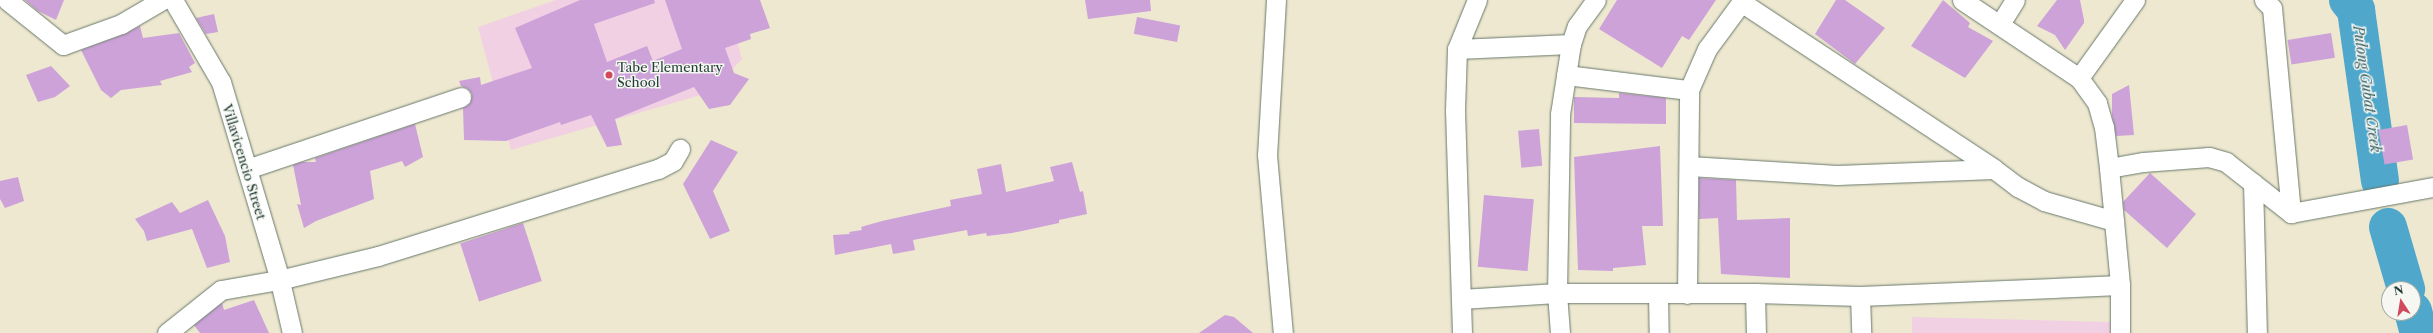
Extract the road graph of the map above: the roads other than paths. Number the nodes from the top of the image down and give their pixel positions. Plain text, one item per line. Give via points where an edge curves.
1 (7, 0) edge
2 (162, 0) edge
3 (173, 0) edge
4 (1276, 0) edge
5 (1477, 0) edge
6 (1596, 0) edge
7 (1962, 0) edge
8 (2016, 0) edge
9 (2136, 0) edge
10 (2264, 0) edge
11 (1742, 1) edge
12 (2000, 24) junction
13 (1571, 44) junction
14 (1457, 49) junction
15 (1566, 76) junction
16 (2079, 78) junction
17 (1689, 90) junction
18 (461, 97) dead end
19 (680, 149) dead end
20 (1689, 166) junction
21 (2109, 168) junction
22 (247, 169) junction
23 (1994, 169) junction
24 (2253, 183) junction
25 (2433, 187) edge
26 (2291, 213) junction
27 (2114, 221) junction
28 (280, 280) junction
29 (2120, 285) junction
30 (1557, 293) junction
31 (1755, 293) junction
32 (1658, 294) junction
33 (1688, 294) junction
34 (1860, 296) junction
35 (1461, 298) junction
36 (167, 333) edge
37 (292, 333) edge
38 (1283, 333) edge
39 (1462, 333) edge
40 (1560, 333) edge
41 (1660, 333) edge
42 (1756, 333) edge
43 (1861, 333) edge
44 (2120, 333) edge
45 (2256, 333) edge

1 - 2 street via 63,45 121,24
3 - 22 street, Villavicencio Street via 220,82
4 - 38 street via 1267,155
5 - 14 street
6 - 13 street via 1577,26
7 - 12 street
8 - 12 street
9 - 16 street
10 - 26 street via 2272,8
11 - 17 street via 1707,49
11 - 23 street
12 - 16 street
13 - 14 street
13 - 15 street
14 - 35 street via 1455,110
15 - 17 street
15 - 30 street via 1560,114
16 - 21 street via 2097,103 2104,127
17 - 20 street
18 - 22 street
19 - 28 street via 673,161 658,169 378,256
20 - 23 street via 1838,175
20 - 33 street
21 - 24 street via 2143,162 2209,157 2226,162
21 - 27 street
22 - 28 street, Villavicencio Street
23 - 27 street via 2018,187 2044,201
24 - 26 street
24 - 45 street
25 - 26 street
27 - 29 street
28 - 36 street via 221,290
28 - 37 street, Villavicencio Street
29 - 34 street
29 - 44 street
30 - 32 street
30 - 35 street
30 - 40 street
31 - 33 street
31 - 34 street
31 - 42 street
32 - 33 street
32 - 41 street
34 - 43 street
35 - 39 street

